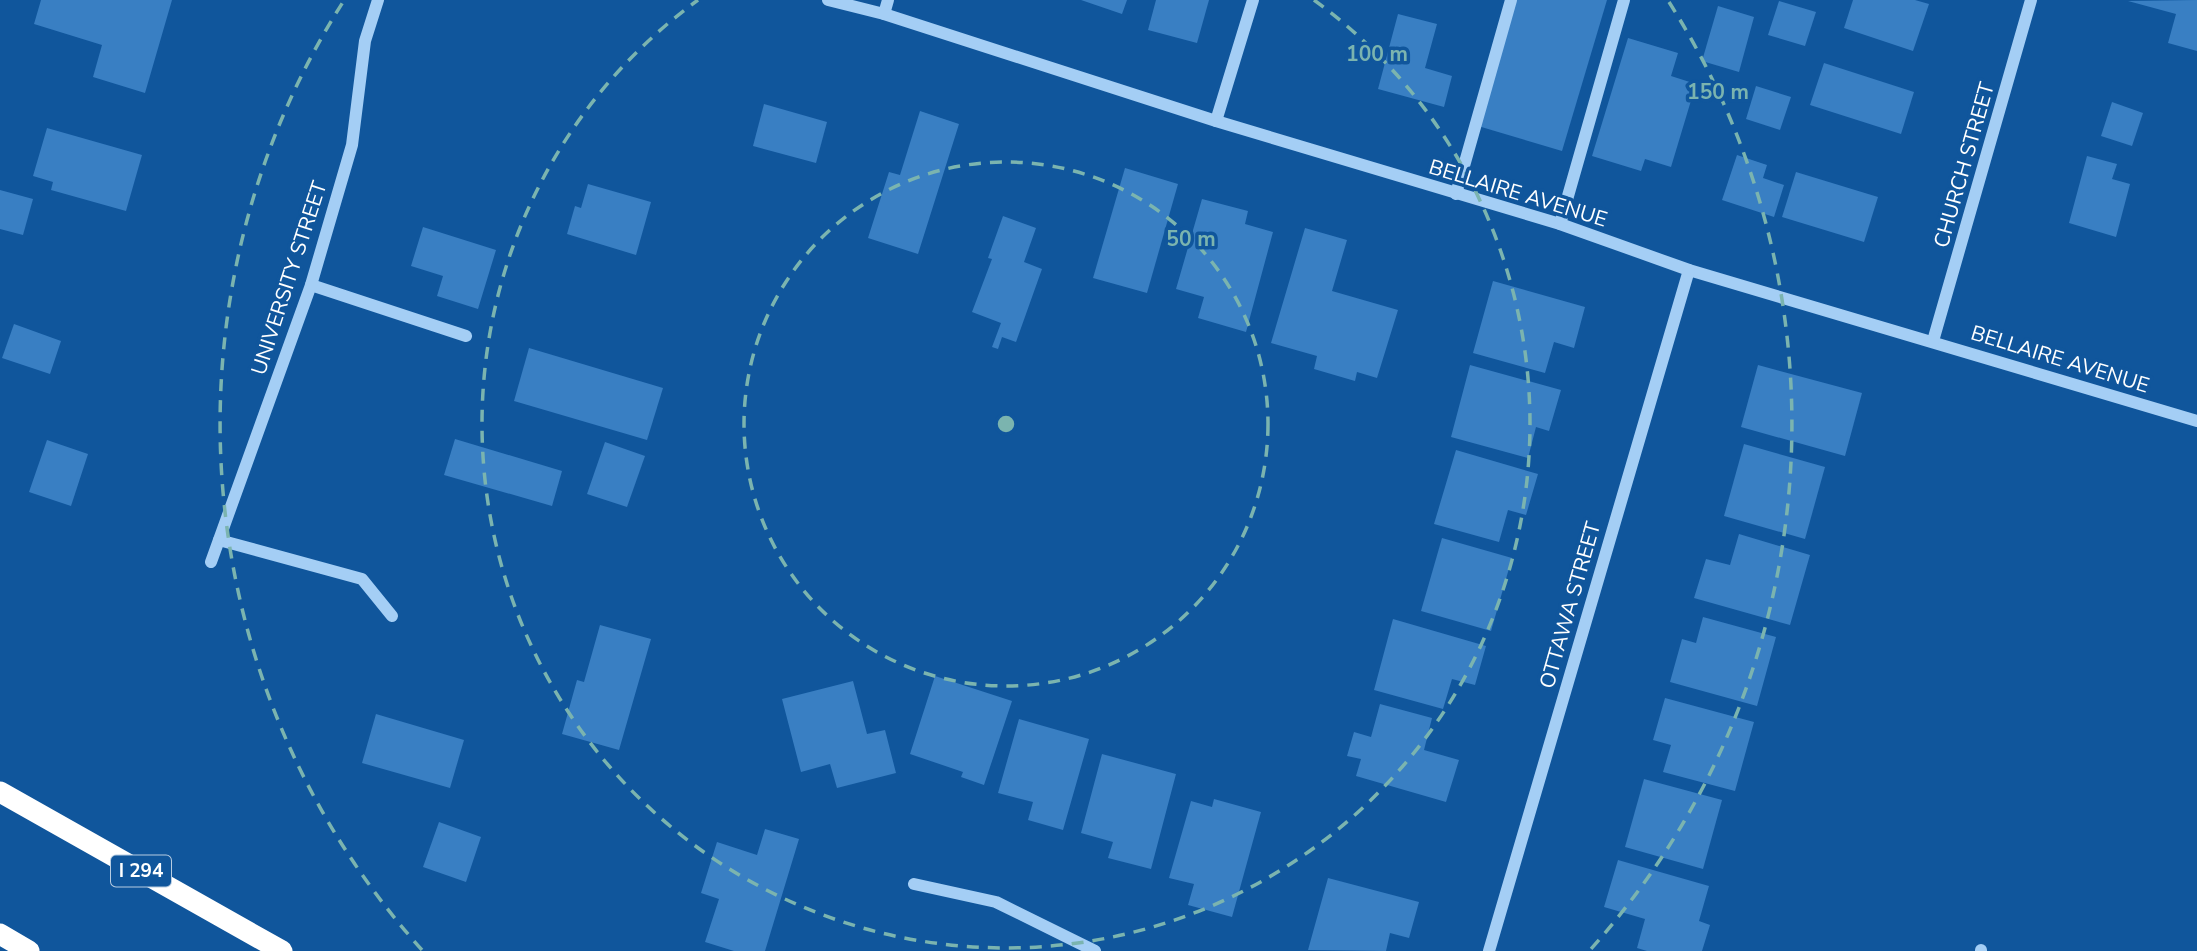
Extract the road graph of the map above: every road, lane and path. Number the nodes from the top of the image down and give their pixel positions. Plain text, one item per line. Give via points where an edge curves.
1 (378, 0) edge
2 (828, 0) edge
3 (888, 0) edge
4 (1253, 0) edge
5 (1511, 0) edge
6 (1625, 0) edge
7 (2031, 0) edge
8 (884, 14) junction
9 (1216, 121) junction
10 (1456, 194) junction
11 (1560, 224) junction
12 (1689, 270) junction
13 (311, 285) junction
14 (466, 336) dead end
15 (1933, 341) junction
16 (2197, 421) edge
17 (219, 540) junction
18 (211, 562) dead end
19 (392, 617) dead end
20 (0, 792) edge
21 (914, 884) dead end
22 (0, 934) edge
23 (29, 951) edge
24 (282, 951) edge
25 (1095, 951) edge
26 (1489, 951) edge

1 - 13 street, UNIVERSITY STREET via 365,41 352,145
2 - 8 street, BELLAIRE AVENUE
3 - 8 street
4 - 9 street
5 - 10 street
6 - 11 street
7 - 15 street, CHURCH STREET
8 - 9 street, BELLAIRE AVENUE
9 - 10 street, BELLAIRE AVENUE
10 - 11 street, BELLAIRE AVENUE
11 - 12 street, BELLAIRE AVENUE
12 - 15 street, BELLAIRE AVENUE
12 - 26 street, OTTAWA STREET
13 - 14 street
13 - 17 street, UNIVERSITY STREET
15 - 16 street, BELLAIRE AVENUE
17 - 18 street, UNIVERSITY STREET
17 - 19 street via 362,579
20 - 24 highway, I 294
21 - 25 street via 996,902
22 - 23 highway

